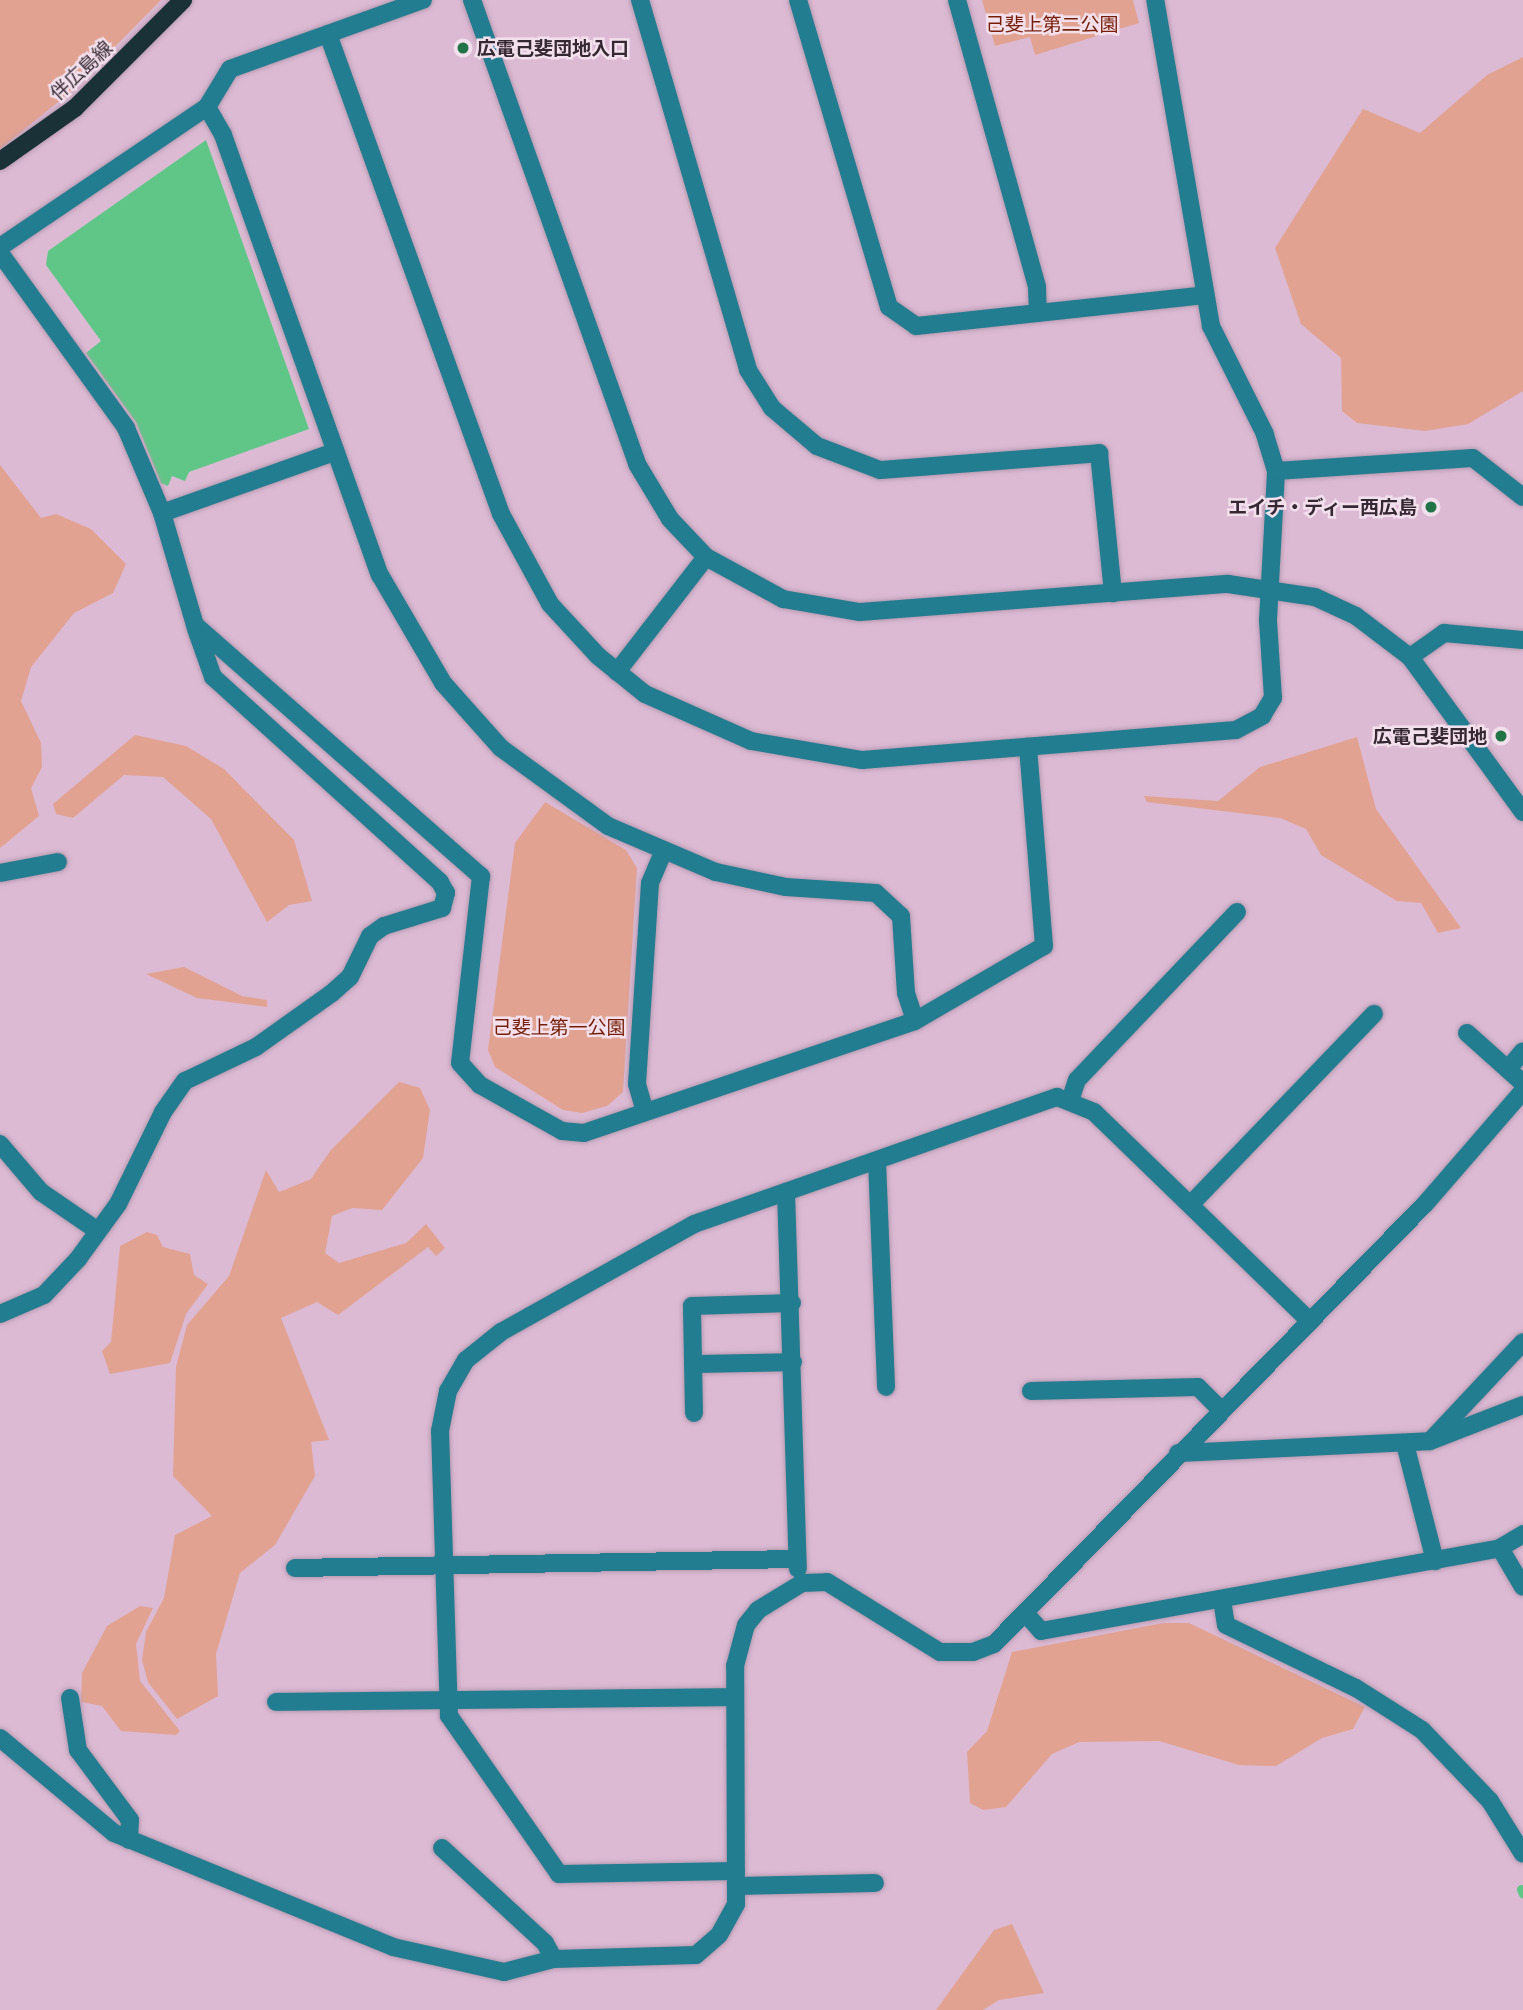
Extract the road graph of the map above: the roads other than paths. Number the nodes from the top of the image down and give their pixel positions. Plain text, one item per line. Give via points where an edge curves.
1 (183, 0) edge
2 (423, 0) edge
3 (472, 0) edge
4 (639, 0) edge
5 (798, 0) edge
6 (957, 0) edge
7 (1155, 0) edge
8 (328, 34) junction
9 (207, 107) junction
10 (0, 161) edge
11 (0, 247) edge
12 (0, 253) edge
13 (1205, 295) junction
14 (1038, 313) junction
15 (334, 452) junction
16 (1276, 471) junction
17 (1523, 497) edge
18 (162, 513) junction
19 (706, 557) junction
20 (1272, 588) junction
21 (1113, 593) junction
22 (195, 625) junction
23 (1523, 640) edge
24 (1410, 657) junction
25 (617, 671) junction
26 (1028, 747) junction
27 (1523, 812) edge
28 (663, 852) junction
29 (58, 862) dead end
30 (0, 873) edge
31 (1237, 912) dead end
32 (1374, 1014) dead end
33 (915, 1021) junction
34 (1467, 1033) dead end
35 (1523, 1051) edge
36 (1508, 1069) junction
37 (1523, 1083) edge
38 (1523, 1091) edge
39 (1071, 1098) junction
40 (645, 1112) junction
41 (0, 1144) edge
42 (877, 1161) junction
43 (786, 1192) junction
44 (1191, 1204) junction
45 (98, 1231) junction
46 (792, 1304) junction
47 (0, 1314) edge
48 (1310, 1321) junction
49 (1523, 1342) edge
50 (793, 1362) junction
51 (693, 1364) junction
52 (886, 1387) dead end
53 (1031, 1391) dead end
54 (1523, 1405) edge
55 (1221, 1410) junction
56 (694, 1413) dead end
57 (1430, 1441) junction
58 (1405, 1444) junction
59 (1178, 1453) junction
60 (1523, 1534) edge
61 (1500, 1548) junction
62 (796, 1559) junction
63 (1435, 1561) junction
64 (442, 1564) junction
65 (295, 1568) dead end
66 (802, 1583) junction
67 (1523, 1587) edge
68 (1222, 1600) junction
69 (1025, 1612) junction
70 (734, 1696) junction
71 (70, 1699) dead end
72 (446, 1701) junction
73 (276, 1702) dead end
74 (0, 1738) edge
75 (129, 1840) junction
76 (443, 1848) dead end
77 (1523, 1854) edge
78 (736, 1878) junction
79 (875, 1883) dead end
80 (554, 1959) junction

1 - 10 main road, 伴広島線 via 75,108
2 - 8 street
3 - 19 street via 638,464 670,519
4 - 21 street via 748,370 772,408 817,446 880,470 1099,453
5 - 14 street via 889,307 916,326
6 - 14 street via 1037,287
7 - 13 street
8 - 9 street via 230,69
8 - 25 street via 511,537 550,604
9 - 11 street
9 - 15 street via 223,135
12 - 18 street via 126,428
13 - 14 street
13 - 16 street via 1215,340 1265,434
15 - 18 street
15 - 28 street via 397,611 470,717 576,808
16 - 17 street via 1473,458
16 - 20 street
18 - 22 street
19 - 21 street via 766,592 841,611
19 - 25 street
20 - 21 street via 1228,584
20 - 24 street via 1342,608
20 - 26 street via 1275,687 1254,723 1236,730
22 - 40 street via 481,876 460,1063 480,1085 562,1131 584,1133
22 - 45 street via 213,677 446,893 437,914 384,926 370,936 350,977 332,993 256,1046 186,1081
23 - 24 street via 1444,633
24 - 27 street
25 - 26 street via 645,694 729,733 795,752 862,760
26 - 33 street via 1044,946
28 - 33 street via 774,885 876,893 901,916
28 - 40 street via 650,883 637,1084
29 - 30 street
31 - 39 street via 1077,1080
32 - 44 street
33 - 40 street
34 - 36 street
35 - 36 street
36 - 37 street
38 - 48 street via 1425,1204
39 - 42 street via 1057,1097
39 - 44 street
41 - 45 street via 47,1198
42 - 43 street
42 - 52 street
43 - 46 street
43 - 64 street via 694,1224 501,1332 466,1360 441,1416
44 - 48 street
45 - 47 street via 55,1287
46 - 50 street
46 - 51 street via 692,1306
48 - 55 street
49 - 57 street
50 - 51 street
50 - 62 street
51 - 56 street
53 - 55 street via 1198,1387
54 - 57 street
55 - 59 street
57 - 58 street
58 - 59 street
58 - 63 street
59 - 69 street
60 - 61 street
61 - 63 street
61 - 67 street
62 - 64 street
62 - 66 street
63 - 68 street
64 - 65 street
64 - 72 street
66 - 69 street via 839,1586 931,1648 951,1653 984,1649
66 - 70 street via 771,1599 746,1626
68 - 69 street via 1041,1631
68 - 77 street via 1226,1625 1356,1688 1422,1730 1483,1792
70 - 72 street
70 - 78 street
71 - 75 street via 78,1751 130,1820
72 - 73 street
72 - 78 street via 449,1716 559,1874
74 - 75 street via 80,1809
75 - 80 street via 330,1926 455,1965 504,1972
76 - 80 street via 545,1943
78 - 79 street
78 - 80 street via 731,1920 696,1955

